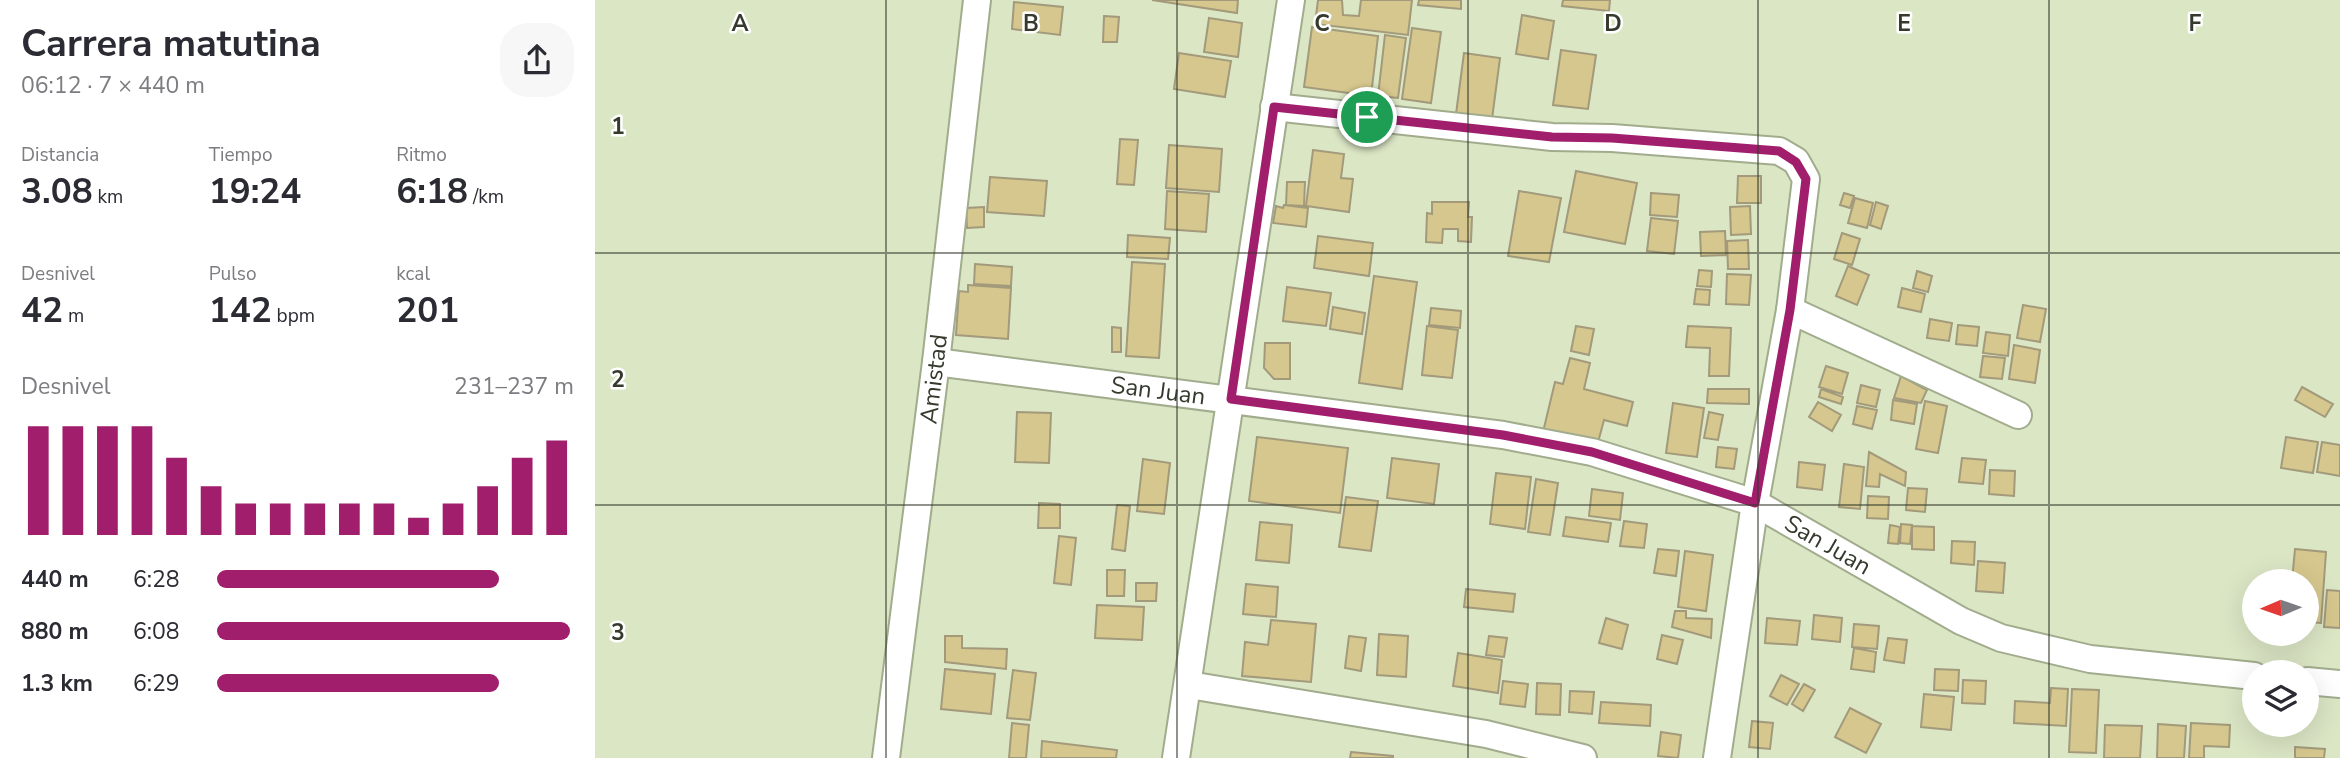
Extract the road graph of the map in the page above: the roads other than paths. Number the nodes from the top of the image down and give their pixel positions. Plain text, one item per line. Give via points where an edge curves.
1 (977, 0) edge
2 (1291, 0) edge
3 (1274, 107) junction
4 (1790, 310) junction
5 (936, 362) junction
6 (1231, 399) junction
7 (2018, 415) dead end
8 (1755, 503) junction
9 (2242, 675) edge
10 (2319, 682) edge
11 (2340, 684) edge
12 (1189, 685) junction
13 (886, 758) edge
14 (1177, 758) edge
15 (1583, 758) edge
16 (1717, 758) edge

1 - 5 street, Amistad
2 - 3 street
3 - 4 street via 1552,137 1779,151 1796,162 1806,179
3 - 6 street
4 - 7 street
4 - 8 street
5 - 6 street, San Juan
5 - 13 street, Amistad
6 - 8 street, San Juan via 1503,435 1592,452
6 - 12 street
8 - 9 street, San Juan via 1961,621 2001,638 2090,659
8 - 16 street
10 - 11 street
12 - 14 street
12 - 15 street via 1486,734

